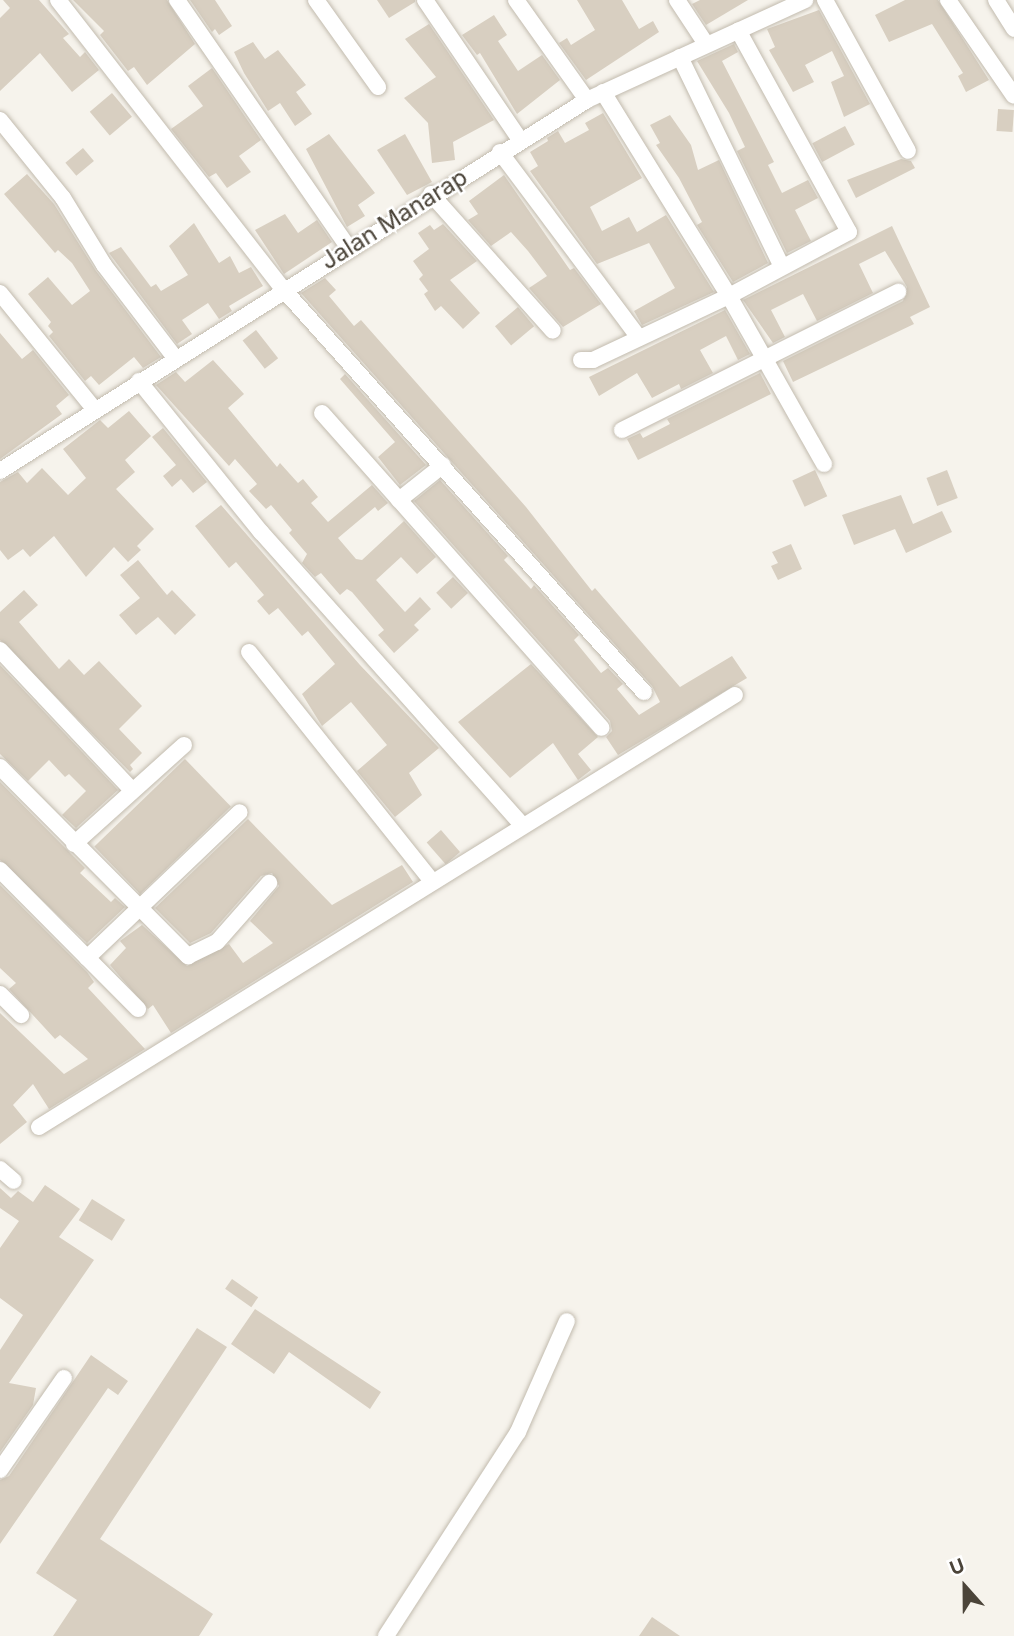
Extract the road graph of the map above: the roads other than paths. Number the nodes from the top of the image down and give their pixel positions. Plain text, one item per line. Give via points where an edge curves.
1 (58, 0) edge
2 (177, 0) edge
3 (316, 0) edge
4 (425, 0) edge
5 (516, 0) edge
6 (677, 0) edge
7 (805, 0) edge
8 (825, 0) edge
9 (948, 0) edge
10 (996, 0) edge
11 (781, 5) edge
12 (1014, 29) edge
13 (738, 30) junction
14 (706, 44) junction
15 (680, 57) junction
16 (378, 87) dead end
17 (603, 92) junction
18 (1014, 96) edge
19 (587, 100) junction
20 (0, 120) edge
21 (520, 140) junction
22 (908, 151) dead end
23 (500, 152) junction
24 (431, 194) junction
25 (349, 248) junction
26 (782, 267) junction
27 (283, 289) junction
28 (898, 292) dead end
29 (729, 296) junction
30 (2, 301) edge
31 (553, 331) dead end
32 (639, 338) junction
33 (175, 358) junction
34 (581, 360) dead end
35 (764, 361) junction
36 (139, 381) junction
37 (94, 410) junction
38 (322, 413) dead end
39 (622, 430) dead end
40 (824, 464) dead end
41 (443, 465) junction
42 (0, 471) edge
43 (399, 500) junction
44 (0, 650) edge
45 (248, 652) dead end
46 (644, 692) dead end
47 (735, 695) dead end
48 (602, 728) dead end
49 (184, 745) dead end
50 (0, 767) edge
51 (132, 790) junction
52 (240, 812) dead end
53 (522, 825) junction
54 (75, 844) junction
55 (0, 870) edge
56 (432, 881) junction
57 (269, 883) dead end
58 (141, 910) junction
59 (87, 958) junction
60 (0, 994) edge
61 (138, 1009) dead end
62 (21, 1016) dead end
63 (40, 1127) dead end
64 (0, 1169) edge
65 (14, 1181) dead end
66 (567, 1321) dead end
67 (64, 1378) dead end
68 (0, 1470) edge
69 (386, 1636) edge

1 - 27 street
2 - 25 street
3 - 16 street
4 - 21 street
5 - 19 street
6 - 14 street
7 - 11 street, Jalan Manarap
8 - 22 street
9 - 18 street
10 - 12 street
11 - 13 street, Jalan Manarap
13 - 14 street, Jalan Manarap
13 - 26 street via 849,232
14 - 15 street, Jalan Manarap
15 - 17 street, Jalan Manarap
15 - 26 street
17 - 19 street, Jalan Manarap
17 - 29 street
19 - 21 street, Jalan Manarap
20 - 33 street via 64,198 104,265
21 - 23 street, Jalan Manarap
23 - 24 street, Jalan Manarap
23 - 32 street
24 - 25 street, Jalan Manarap
24 - 31 street
25 - 27 street, Jalan Manarap
26 - 29 street
27 - 33 street, Jalan Manarap
27 - 41 street
28 - 35 street
29 - 32 street
29 - 35 street
30 - 37 street
32 - 34 street via 593,360
33 - 36 street, Jalan Manarap
35 - 39 street
35 - 40 street
36 - 37 street, Jalan Manarap
36 - 53 street via 261,532
37 - 42 street, Jalan Manarap
38 - 43 street
41 - 43 street
41 - 46 street
43 - 48 street
44 - 51 street
45 - 56 street
47 - 53 street
49 - 51 street
50 - 54 street
51 - 54 street
52 - 58 street
53 - 56 street
54 - 58 street
55 - 59 street
56 - 63 street
57 - 58 street via 217,942 196,956 188,956
58 - 59 street
59 - 61 street
60 - 62 street
64 - 65 street
66 - 69 street via 518,1432
67 - 68 street

